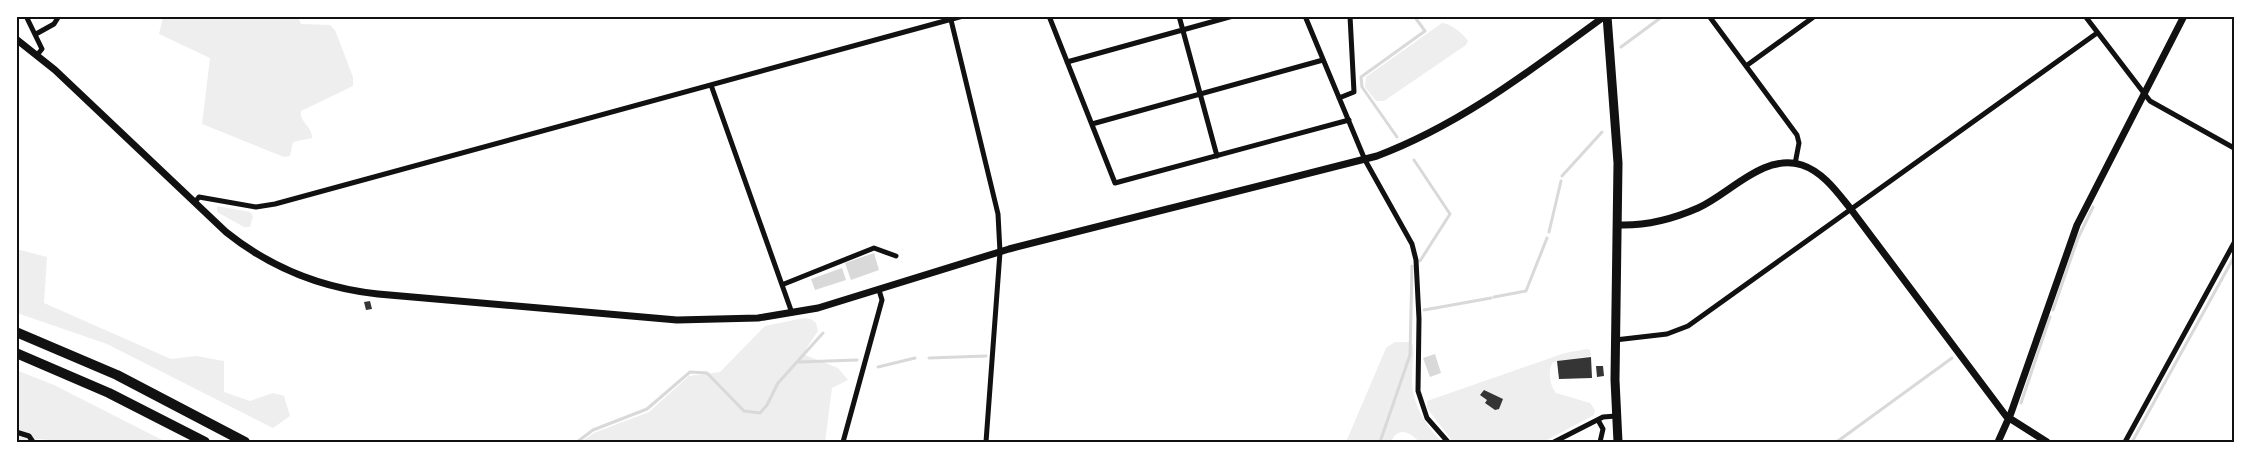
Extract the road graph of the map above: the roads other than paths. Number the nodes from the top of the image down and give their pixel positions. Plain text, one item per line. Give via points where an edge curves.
1 (26, 16) edge
2 (59, 16) edge
3 (963, 16) edge
4 (1049, 16) edge
5 (1179, 16) edge
6 (1233, 16) edge
7 (1305, 16) edge
8 (1350, 16) edge
9 (1606, 16) edge
10 (1708, 16) edge
11 (1815, 16) edge
12 (2085, 16) edge
13 (2184, 16) edge
14 (951, 20) junction
15 (1182, 30) junction
16 (2097, 33) junction
17 (36, 34) junction
18 (16, 39) edge
19 (37, 55) junction
20 (1323, 60) junction
21 (1067, 62) junction
22 (1746, 66) junction
23 (711, 86) junction
24 (1200, 94) junction
25 (2144, 94) junction
26 (1339, 98) junction
27 (1349, 120) junction
28 (1092, 124) junction
29 (2235, 148) edge
30 (1217, 156) junction
31 (1365, 160) junction
32 (1795, 164) junction
33 (195, 202) junction
34 (1850, 208) junction
35 (1618, 225) junction
36 (2235, 243) edge
37 (1000, 252) junction
38 (896, 256) dead end
39 (784, 284) junction
40 (879, 290) junction
41 (792, 313) junction
42 (16, 332) edge
43 (1616, 340) junction
44 (16, 353) edge
45 (1616, 416) junction
46 (2009, 419) junction
47 (1598, 420) junction
48 (16, 432) edge
49 (33, 442) edge
50 (205, 442) edge
51 (245, 442) edge
52 (843, 442) edge
53 (986, 442) edge
54 (1448, 442) edge
55 (1554, 442) edge
56 (1600, 442) edge
57 (1618, 442) edge
58 (1998, 442) edge
59 (2047, 442) edge
60 (2125, 442) edge

1 - 17 street
2 - 17 street via 54,24
3 - 14 street
4 - 21 street
5 - 15 street
6 - 15 street
7 - 20 street
8 - 26 street via 1354,92
9 - 31 street via 1476,108 1418,140
9 - 35 main road via 1618,148
10 - 22 street
11 - 22 street
12 - 16 street
13 - 25 street
14 - 23 street
14 - 37 street via 995,199
15 - 21 street
15 - 24 street
16 - 25 street
16 - 34 street
17 - 19 street via 42,49
18 - 19 street
19 - 33 street
20 - 24 street
20 - 26 street
21 - 28 street
22 - 32 street via 1797,135
23 - 33 street via 266,206 199,197
23 - 39 street
24 - 28 street
24 - 30 street
25 - 29 street
25 - 46 street via 2072,236
26 - 27 street
27 - 30 street
27 - 31 street
28 - 30 street via 1115,183
31 - 37 street
31 - 54 street via 1414,252 1419,319 1418,392 1427,418
32 - 34 street via 1819,174
32 - 35 street via 1759,170 1710,202 1679,215 1638,225
33 - 41 street via 241,243 272,263 323,285 360,292 676,320 737,320
34 - 43 street via 1681,330
34 - 46 street
35 - 43 main road
36 - 60 street
37 - 40 street
37 - 53 street
38 - 39 street via 874,248
39 - 41 street
40 - 41 street
40 - 52 street via 882,300
42 - 51 highway via 117,375
43 - 45 main road
44 - 50 highway via 109,393
45 - 47 street
45 - 57 main road
46 - 58 street
46 - 59 street
47 - 55 street
47 - 56 street via 1603,429
48 - 49 street via 29,436

